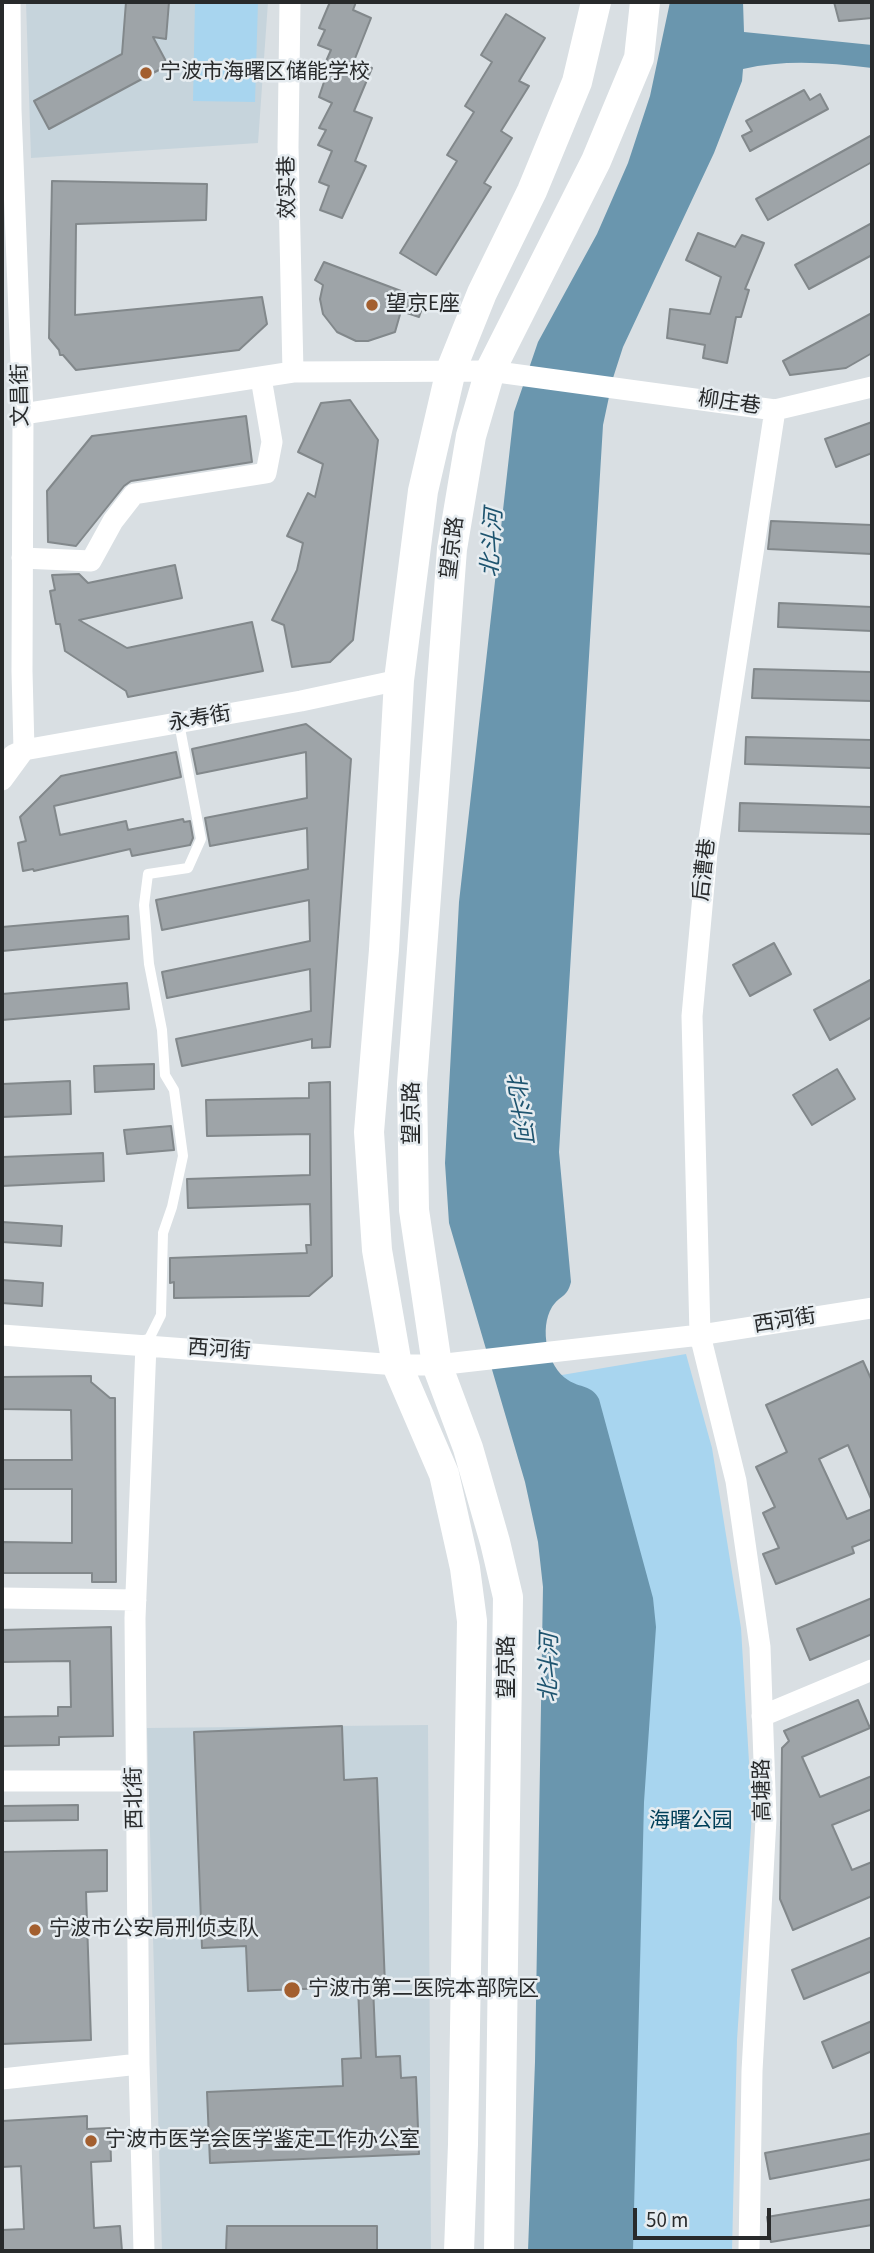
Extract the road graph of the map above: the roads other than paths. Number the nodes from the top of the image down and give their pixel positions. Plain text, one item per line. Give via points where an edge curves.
1 (10, 2) edge
2 (290, 2) edge
3 (596, 2) edge
4 (645, 2) edge
5 (6, 110) edge
6 (11, 337) edge
7 (451, 370) junction
8 (293, 372) junction
9 (490, 372) junction
10 (261, 378) junction
11 (872, 387) edge
12 (775, 410) junction
13 (23, 414) junction
14 (12, 480) edge
15 (22, 558) junction
16 (12, 671) edge
17 (398, 680) junction
18 (179, 723) junction
19 (24, 750) junction
20 (2, 761) edge
21 (2, 780) edge
22 (872, 1308) edge
23 (2, 1335) edge
24 (700, 1335) junction
25 (146, 1345) junction
26 (397, 1364) junction
27 (437, 1365) junction
28 (2, 1598) edge
29 (136, 1600) junction
30 (872, 1670) edge
31 (762, 1716) junction
32 (136, 1781) junction
33 (2, 1782) edge
34 (139, 2064) junction
35 (2, 2079) edge
36 (144, 2251) edge
37 (459, 2251) edge
38 (499, 2251) edge
39 (749, 2251) edge

1 - 5 street, 文昌街
2 - 8 street, 效实巷
3 - 7 main road, 望京路 via 577,82
4 - 9 main road, 望京路 via 639,58 596,161
5 - 6 street, 文昌街
6 - 13 street, 文昌街
7 - 8 street, 柳庄巷
7 - 9 street, 柳庄巷
7 - 17 main road, 望京路 via 423,491
8 - 10 street, 柳庄巷
9 - 12 street, 柳庄巷
9 - 27 main road, 望京路 via 471,436 452,549 412,1083 414,1210
10 - 13 street, 柳庄巷
10 - 15 street via 272,442 266,473 134,494 91,561
11 - 12 street, 柳庄巷
12 - 24 street, 后漕巷 via 707,852 692,1016
13 - 14 street, 文昌街
14 - 15 street, 文昌街
15 - 16 street, 文昌街
16 - 19 street, 文昌街
17 - 18 street, 永寿街
17 - 26 main road, 望京路 via 369,1132 377,1250
18 - 19 street, 永寿街
18 - 25 lane via 201,839 188,868 148,874 144,905 166,1075 174,1090 183,1156 163,1233 161,1315
19 - 20 street, 永寿街
19 - 21 street
22 - 24 street, 西河街
23 - 25 street, 西河街
24 - 27 street, 西河街
24 - 31 street, 高塘路 via 736,1481 760,1647
25 - 26 street, 西河街
25 - 29 street, 西北街
26 - 27 street, 西河街
26 - 37 main road, 望京路 via 444,1474 472,1621
27 - 38 main road, 望京路 via 468,1448 508,1597
28 - 29 street
29 - 32 street, 西北街
30 - 31 street
31 - 39 street, 高塘路 via 766,1819 752,2071
32 - 33 street
32 - 34 street, 西北街
34 - 35 street
34 - 36 street, 西北街

